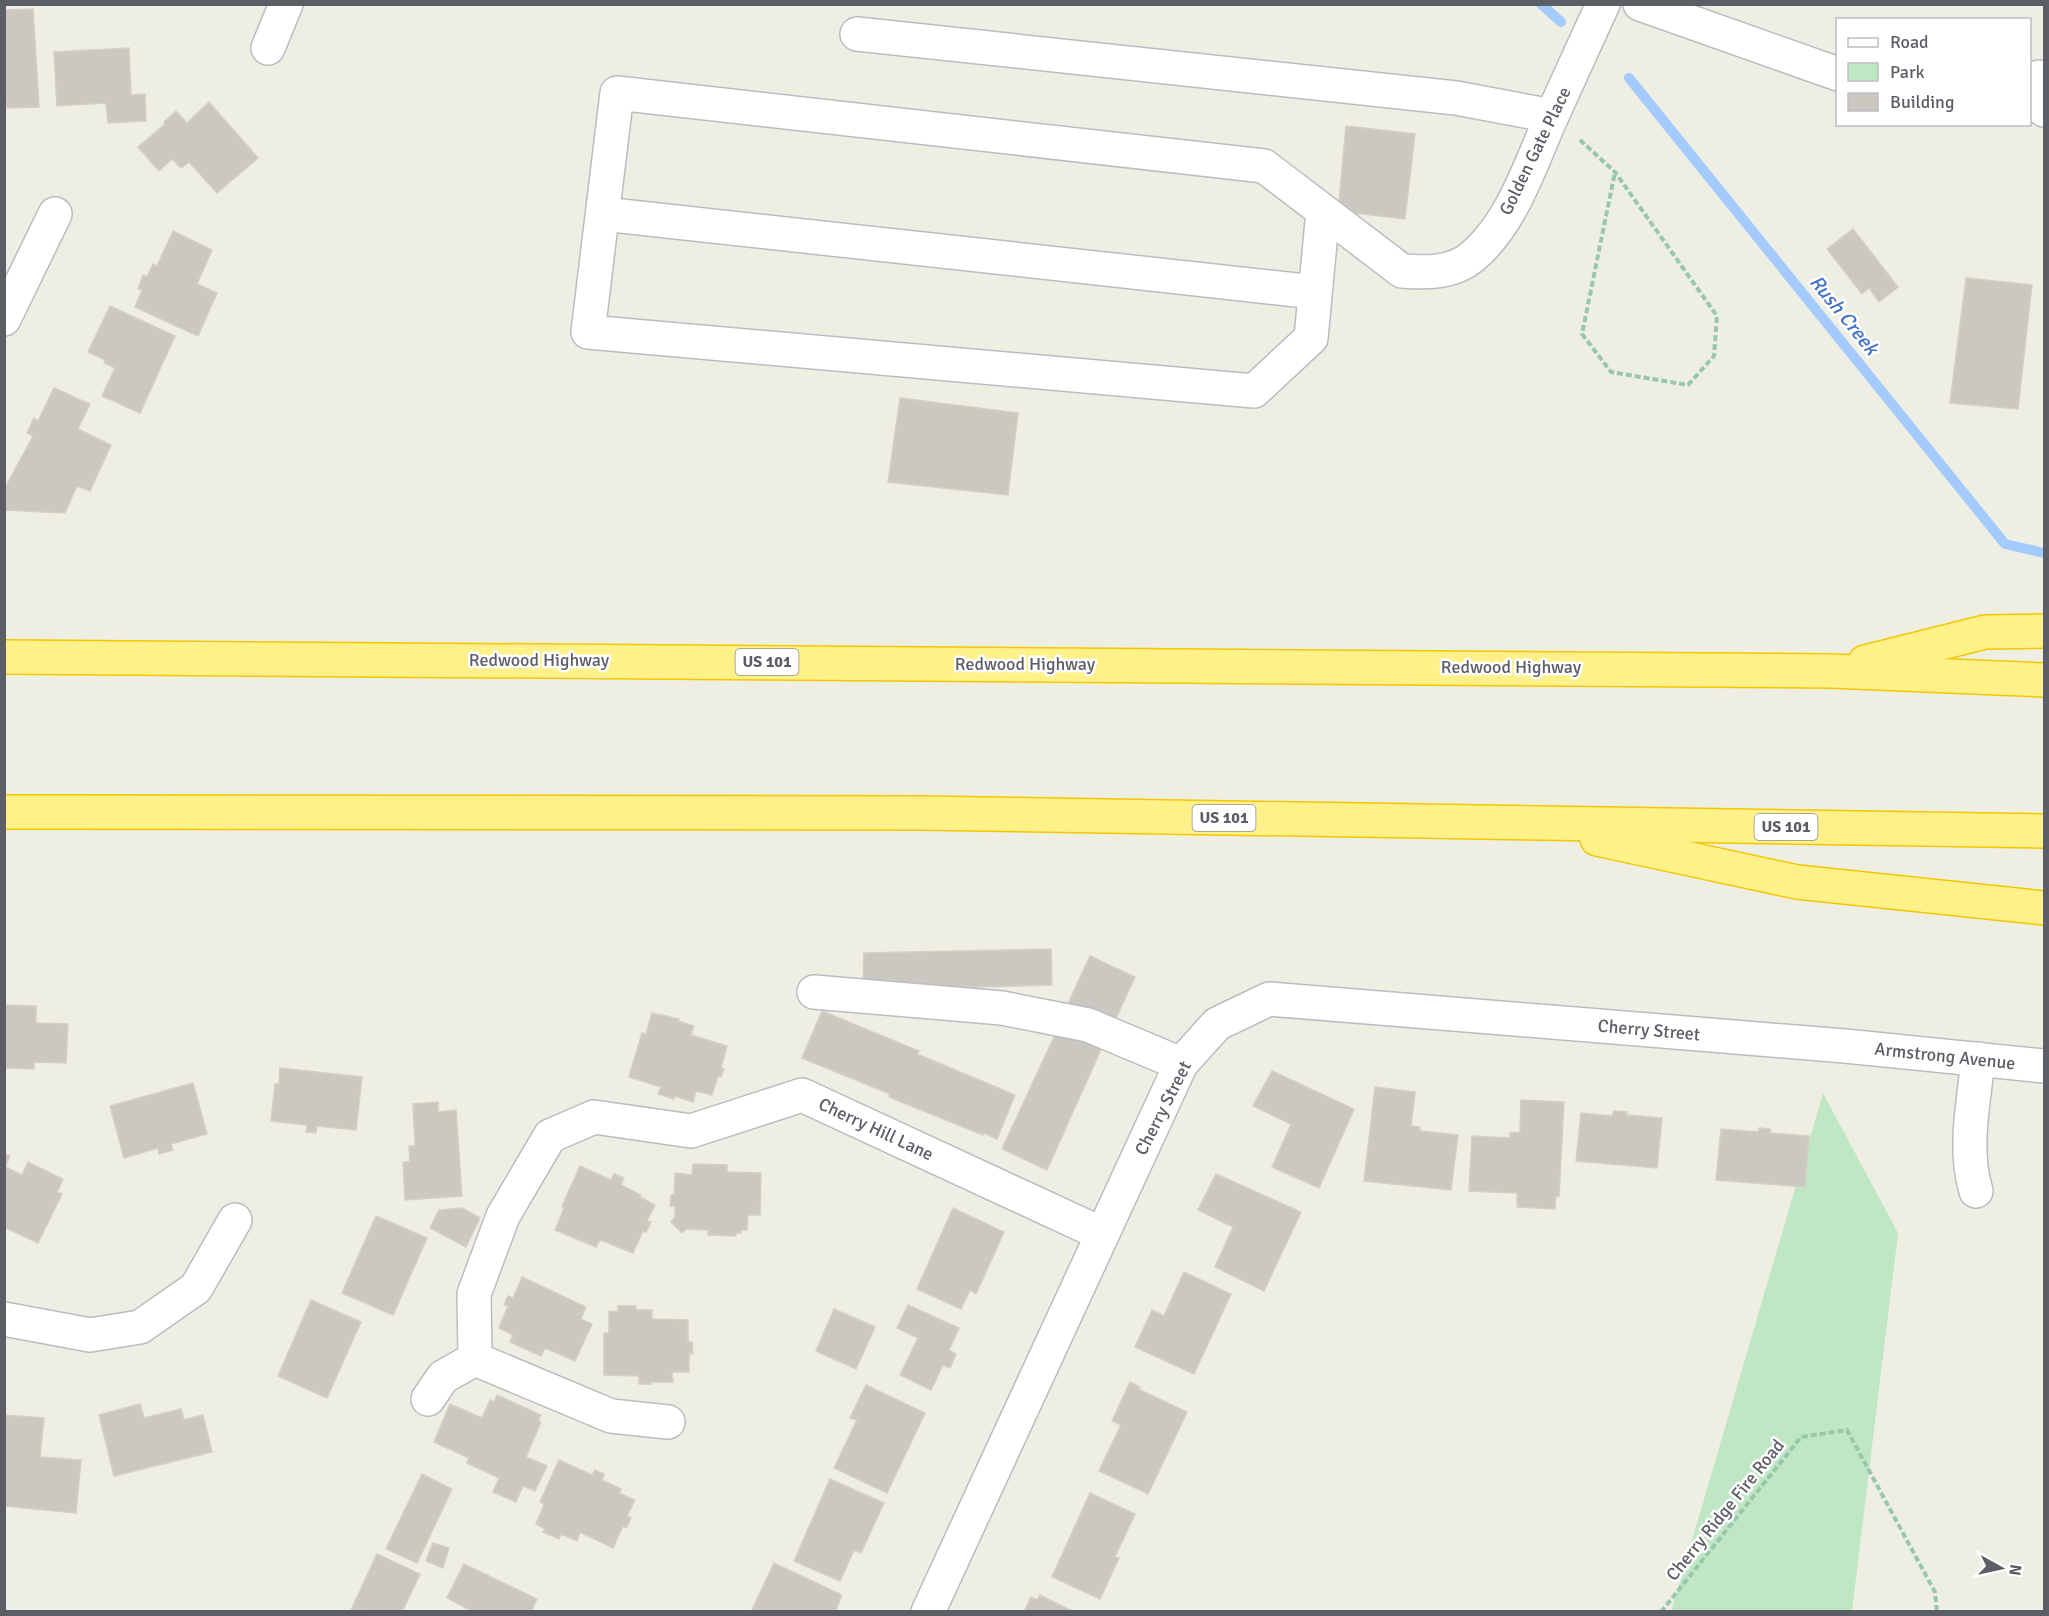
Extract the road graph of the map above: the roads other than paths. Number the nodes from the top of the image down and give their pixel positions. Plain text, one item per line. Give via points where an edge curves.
1 (286, 4) edge
2 (1603, 4) edge
3 (1640, 4) edge
4 (858, 34) dead end
5 (268, 48) dead end
6 (1836, 73) edge
7 (2038, 79) edge
8 (2044, 110) edge
9 (1552, 116) junction
10 (1323, 211) junction
11 (55, 214) dead end
12 (603, 214) junction
13 (1315, 292) junction
14 (4, 319) edge
15 (2044, 631) edge
16 (4, 657) edge
17 (1831, 671) junction
18 (2044, 680) edge
19 (4, 812) edge
20 (1528, 823) junction
21 (2044, 831) edge
22 (2044, 908) edge
23 (814, 992) dead end
24 (1845, 1046) joint
25 (1978, 1059) junction
26 (1181, 1064) junction
27 (2044, 1066) edge
28 (1976, 1191) dead end
29 (235, 1220) dead end
30 (1102, 1234) junction
31 (4, 1318) edge
32 (476, 1359) junction
33 (428, 1399) dead end
34 (668, 1422) dead end
35 (928, 1611) edge

1 - 5 street
2 - 9 street, Golden Gate Place
3 - 6 street
4 - 9 street via 1456,98
7 - 8 street
9 - 10 street, Golden Gate Place via 1516,198 1493,234 1472,257 1450,269 1402,271
10 - 12 street via 1264,166 617,93
10 - 13 street
11 - 14 street
12 - 13 street
12 - 13 street via 588,332 1254,392 1311,338
15 - 17 highway via 1985,632
16 - 17 highway, Redwood Highway / US 101
17 - 18 highway, Redwood Highway / US 101
19 - 20 highway, US 101 via 919,813
20 - 21 highway, US 101
20 - 22 highway via 1797,882
23 - 26 street via 1002,1008 1088,1025
24 - 25 street, Armstrong Avenue
24 - 26 street, Cherry Street via 1269,999 1217,1024
25 - 27 street, Armstrong Avenue
25 - 28 street via 1969,1144 1970,1173
26 - 30 street, Cherry Street
29 - 31 street via 196,1288 140,1328 90,1335
30 - 32 street, Cherry Hill Lane via 802,1095 691,1131 594,1117 550,1136 503,1216 474,1294
30 - 35 street, Cherry Street
32 - 33 street via 443,1377
32 - 34 street via 611,1416

